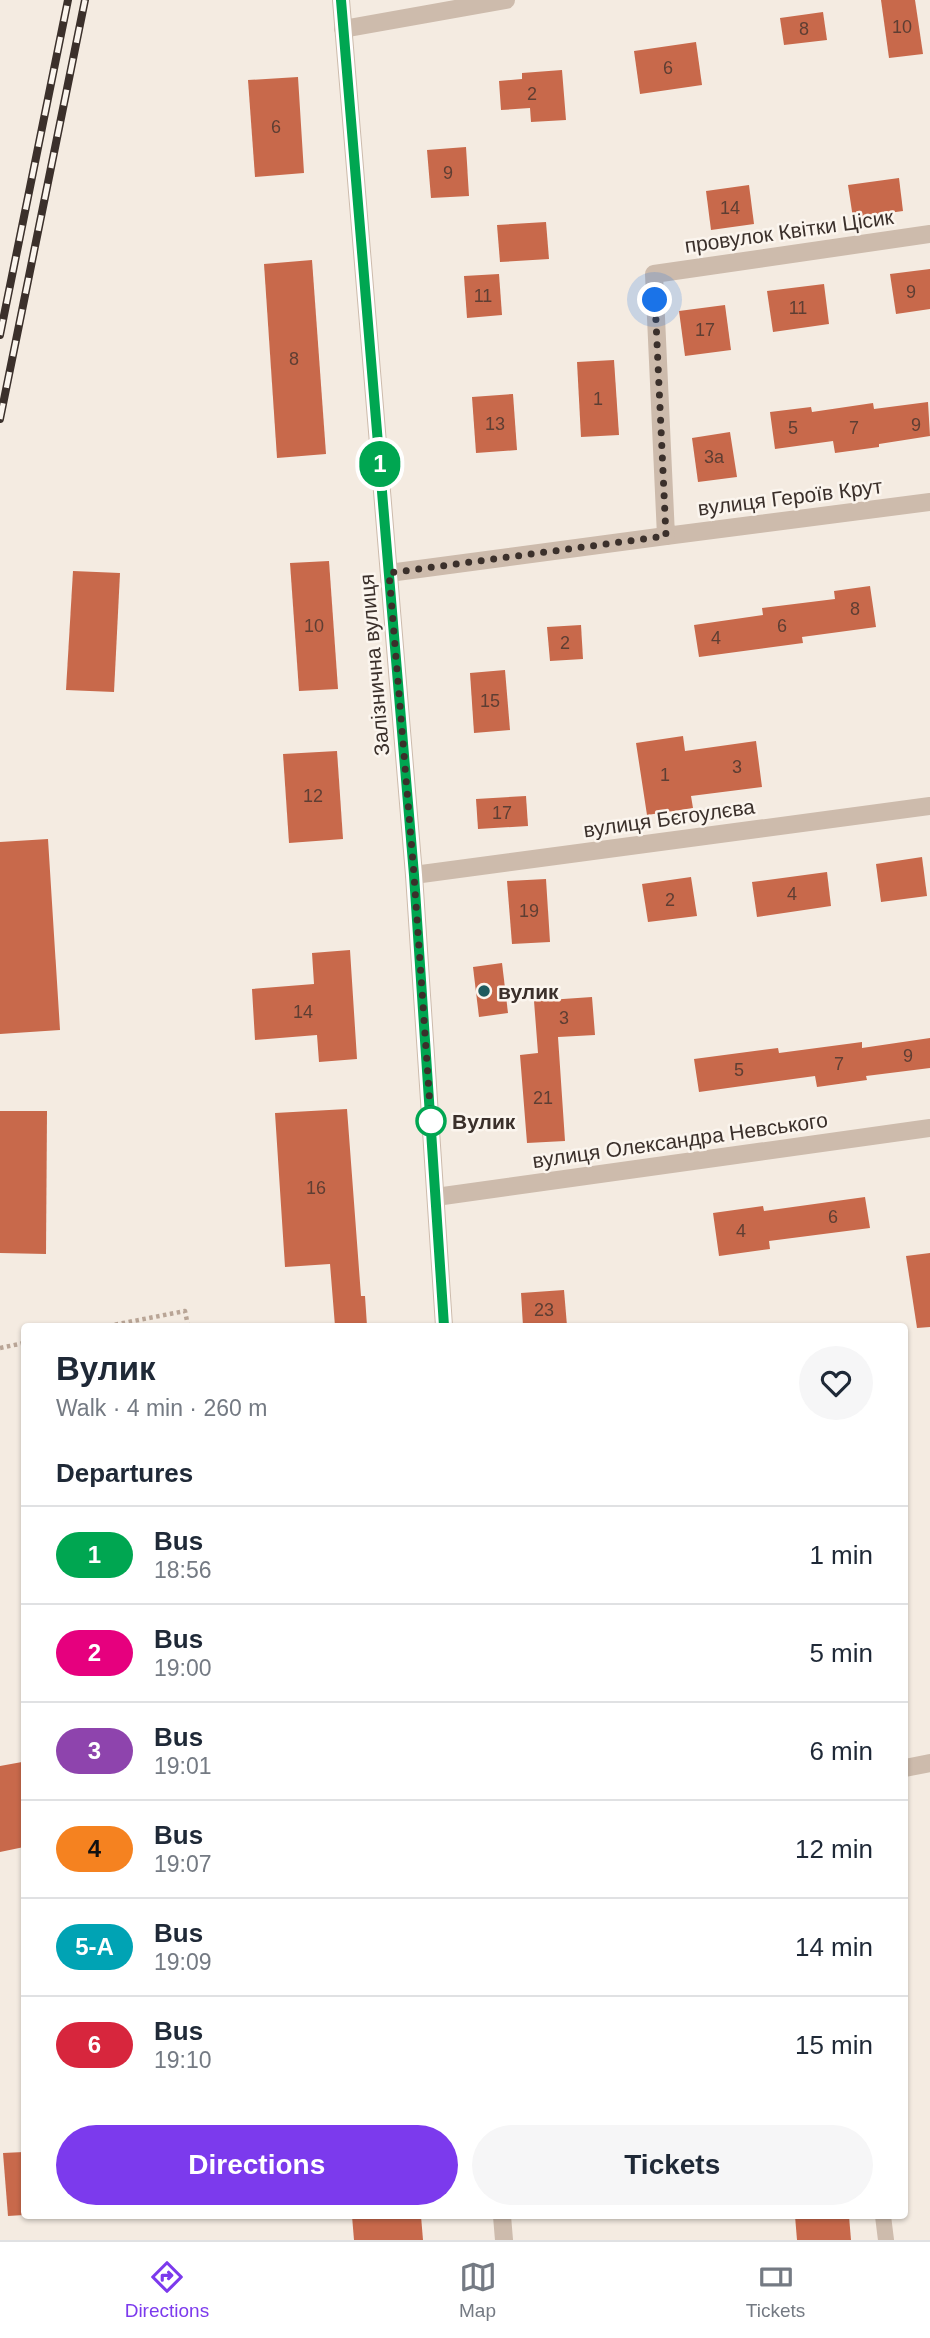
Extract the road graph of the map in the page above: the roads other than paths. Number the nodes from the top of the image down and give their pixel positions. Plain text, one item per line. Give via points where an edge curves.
1 (341, 0) edge
2 (506, 0) edge
3 (343, 29) junction
4 (930, 234) edge
5 (930, 502) edge
6 (666, 536) junction
7 (389, 573) junction
8 (930, 806) edge
9 (414, 875) junction
10 (930, 1128) edge
11 (436, 1197) junction
12 (444, 1323) edge
13 (930, 1763) edge
14 (908, 1767) edge
15 (502, 2219) edge
16 (883, 2219) edge
17 (504, 2240) edge
18 (886, 2240) edge

1 - 3 street, Залізнична вулиця
2 - 3 street
3 - 7 street, Залізнична вулиця
4 - 6 street, провулок Квітки Цісик via 654,274
5 - 6 street, вулиця Героїв Крут
6 - 7 street, вулиця Героїв Крут
7 - 9 street, Залізнична вулиця
8 - 9 street, вулиця Бєгоулєва
9 - 11 street, Залізнична вулиця
10 - 11 street, вулиця Олександра Невського
11 - 12 street, Залізнична вулиця
13 - 14 street
15 - 17 street
16 - 18 lane

